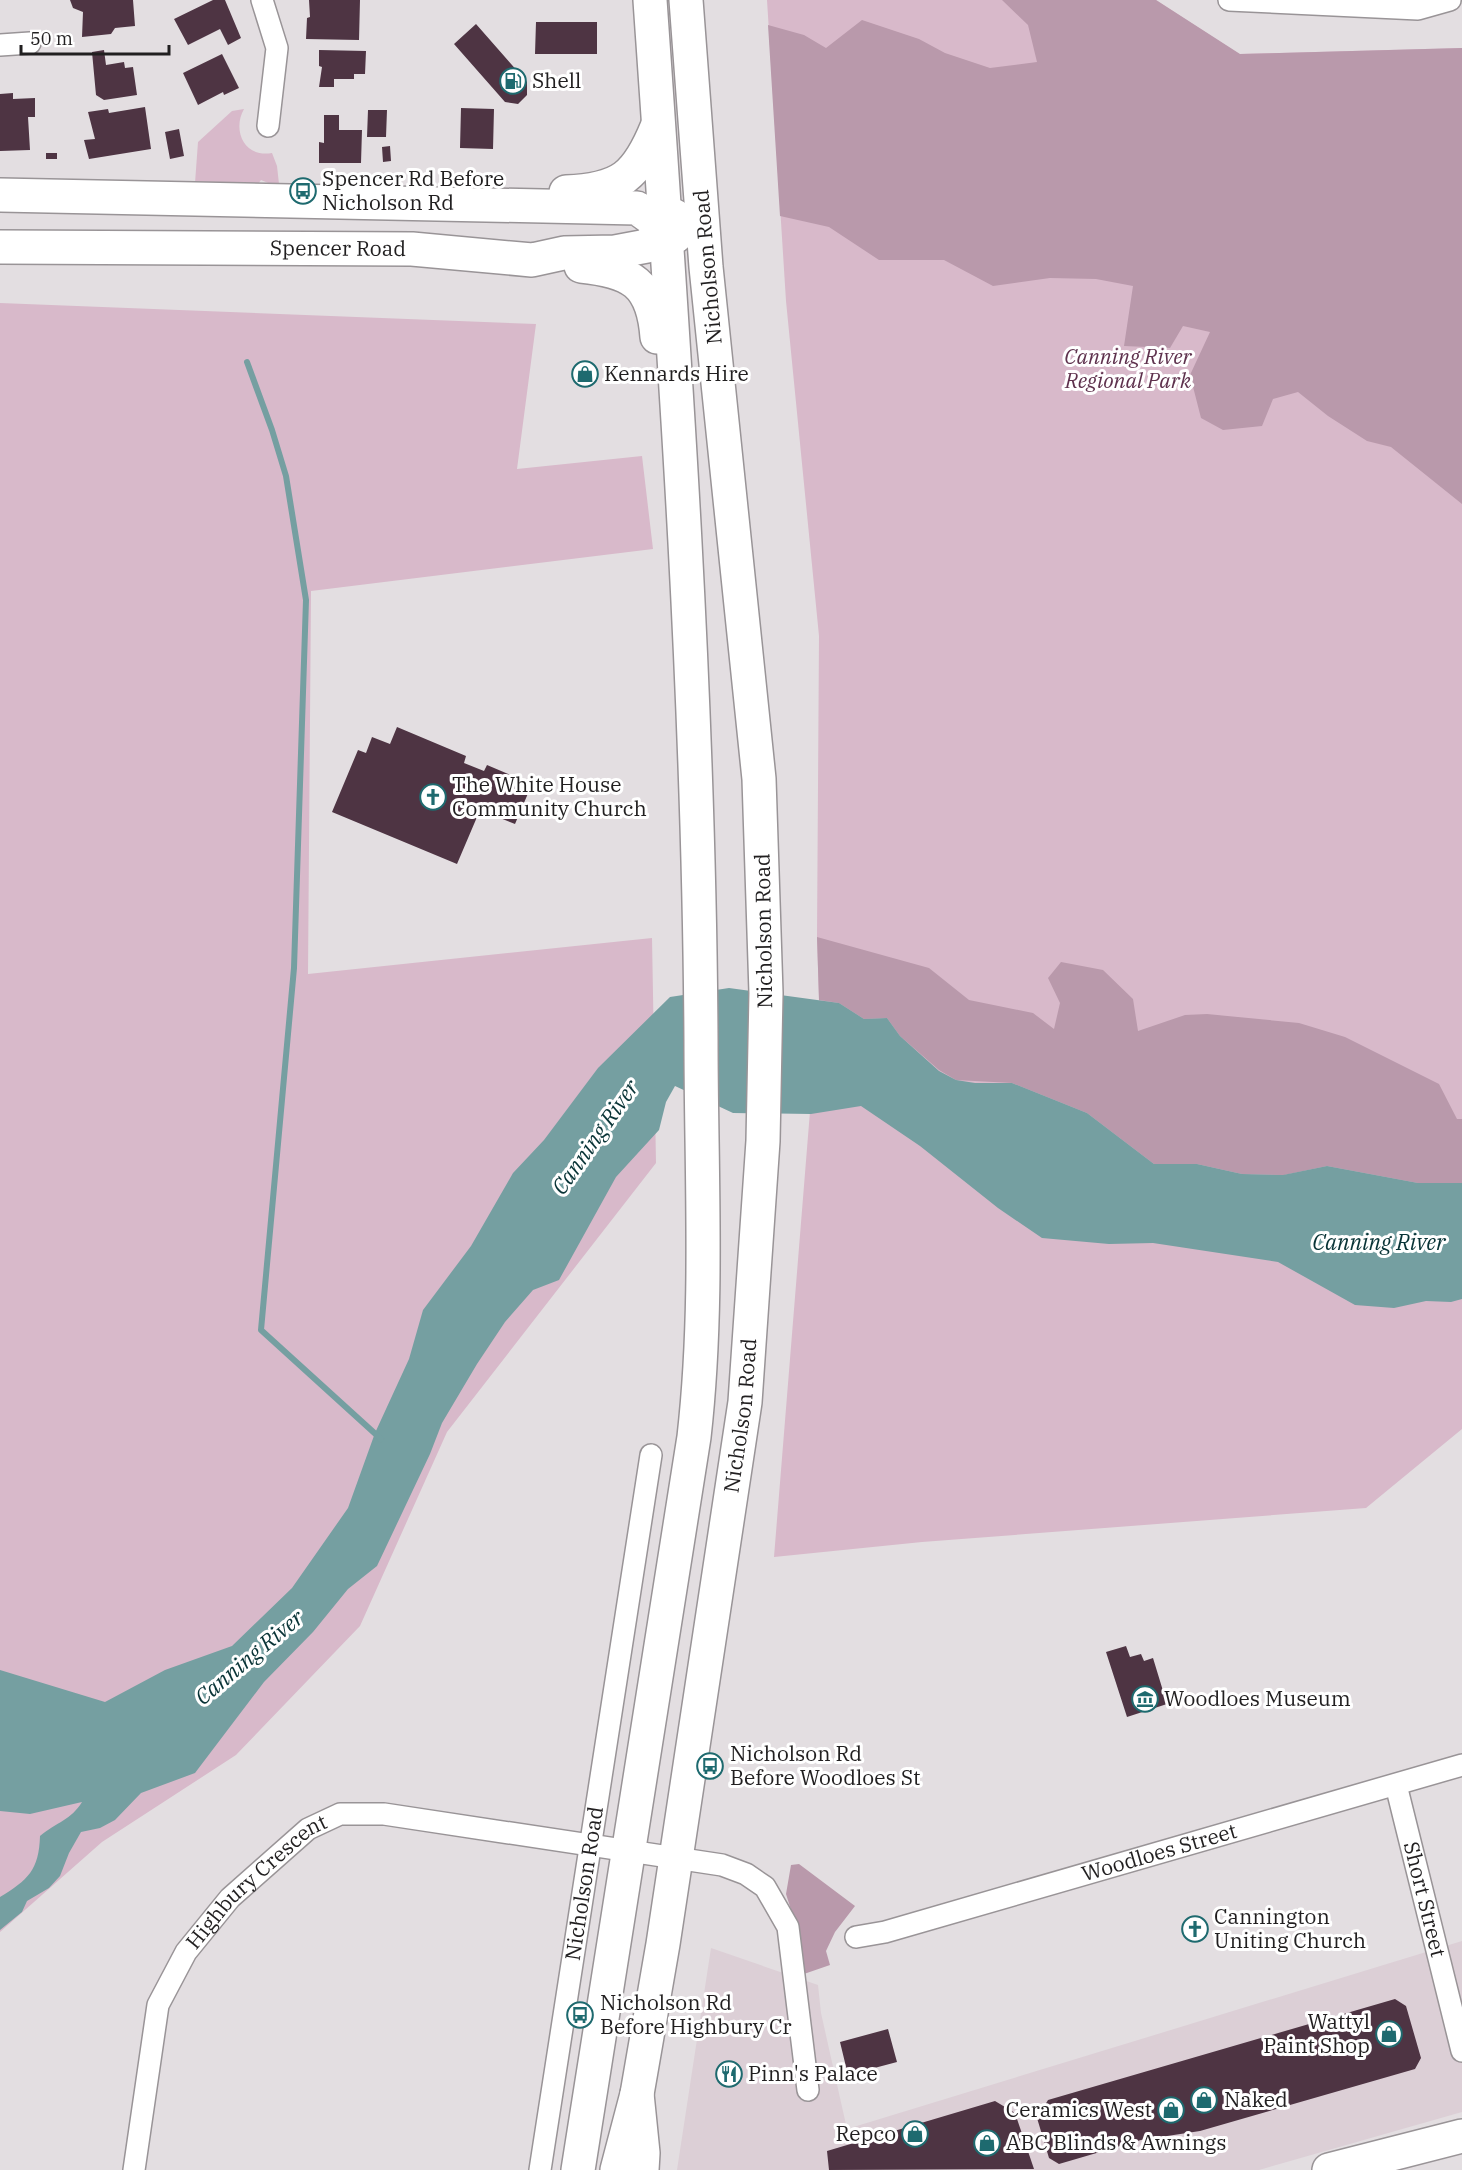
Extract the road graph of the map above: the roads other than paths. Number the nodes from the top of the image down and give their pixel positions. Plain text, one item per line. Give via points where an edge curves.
1 (262, 0) edge
2 (650, 0) edge
3 (686, 0) edge
4 (1228, 0) edge
5 (1450, 0) edge
6 (30, 43) dead end
7 (0, 45) edge
8 (658, 124) junction
9 (268, 126) dead end
10 (700, 193) junction
11 (0, 195) edge
12 (412, 203) junction
13 (663, 227) junction
14 (0, 247) edge
15 (532, 260) junction
16 (706, 267) junction
17 (677, 410) junction
18 (651, 1455) dead end
19 (1462, 1765) edge
20 (1396, 1785) junction
21 (590, 1846) junction
22 (627, 1851) junction
23 (676, 1859) junction
24 (856, 1937) dead end
25 (1462, 2051) edge
26 (808, 2090) dead end
27 (637, 2094) junction
28 (1462, 2136) edge
29 (134, 2170) edge
30 (540, 2170) edge
31 (578, 2170) edge
32 (617, 2170) edge
33 (642, 2170) edge
34 (1329, 2170) edge

1 - 9 street via 277,48
2 - 8 main road, Nicholson Road
3 - 10 main road, Nicholson Road
4 - 5 street via 1418,9
6 - 7 street
8 - 12 main road via 644,159 621,180 605,186 583,191 490,194
8 - 13 main road, Nicholson Road
10 - 13 main road, Spencer Road
10 - 16 main road, Nicholson Road
11 - 12 main road
12 - 13 main road via 637,208
13 - 15 main road, Spencer Road via 647,246 615,252 564,252
13 - 16 main road via 691,247
13 - 17 main road, Nicholson Road
14 - 15 main road, Spencer Road via 412,249
15 - 17 main road via 608,269 636,281 651,302 660,375
16 - 23 main road, Nicholson Road via 759,779 765,1066 760,1214 745,1402
17 - 22 main road, Nicholson Road via 692,647 700,952 700,1381
18 - 21 street, Nicholson Road
19 - 20 street, Woodloes Street
20 - 24 street, Woodloes Street via 885,1932
20 - 25 street, Short Street
21 - 22 street, Highbury Crescent
21 - 29 street, Highbury Crescent via 384,1814 340,1814 308,1829 230,1898 186,1952 158,2005
21 - 30 street, Nicholson Road
22 - 23 street, Nicholson Road
22 - 31 main road, Nicholson Road
23 - 26 street, Nicholson Road via 722,1865 746,1874 765,1887 788,1927
23 - 27 main road, Nicholson Road
27 - 32 main road, Nicholson Road
27 - 33 main road via 644,2152
28 - 34 main road

